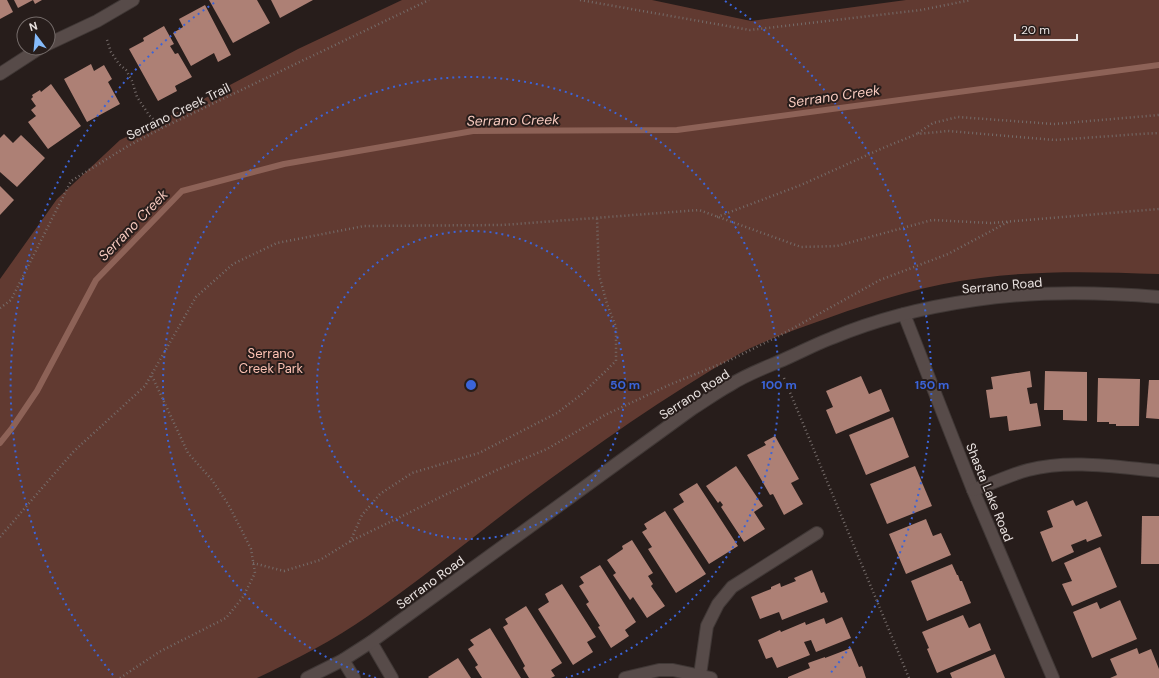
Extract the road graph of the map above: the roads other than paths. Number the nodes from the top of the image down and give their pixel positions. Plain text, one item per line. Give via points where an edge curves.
1 (133, 0) edge
2 (118, 4) edge
3 (56, 40) edge
4 (28, 56) edge
5 (0, 74) edge
6 (1159, 297) edge
7 (904, 314) junction
8 (1159, 471) edge
9 (973, 490) junction
10 (817, 533) dead end
11 (371, 642) junction
12 (343, 660) junction
13 (705, 676) edge
14 (307, 678) edge
15 (354, 678) edge
16 (392, 678) edge
17 (626, 678) edge
18 (1053, 678) edge

1 - 2 street
2 - 3 street via 92,23
4 - 5 street
6 - 7 street, Serrano Road via 1068,293 1010,296 944,305
7 - 9 street, Shasta Lake Road
7 - 11 street, Serrano Road via 832,338 732,384 692,410
8 - 9 street via 1084,465 1055,466 1028,470
9 - 18 street, Shasta Lake Road
10 - 13 street via 732,587 718,604 707,626
11 - 12 street, Serrano Road
11 - 16 street
12 - 14 street, Serrano Road
12 - 15 street
13 - 17 street via 659,670

